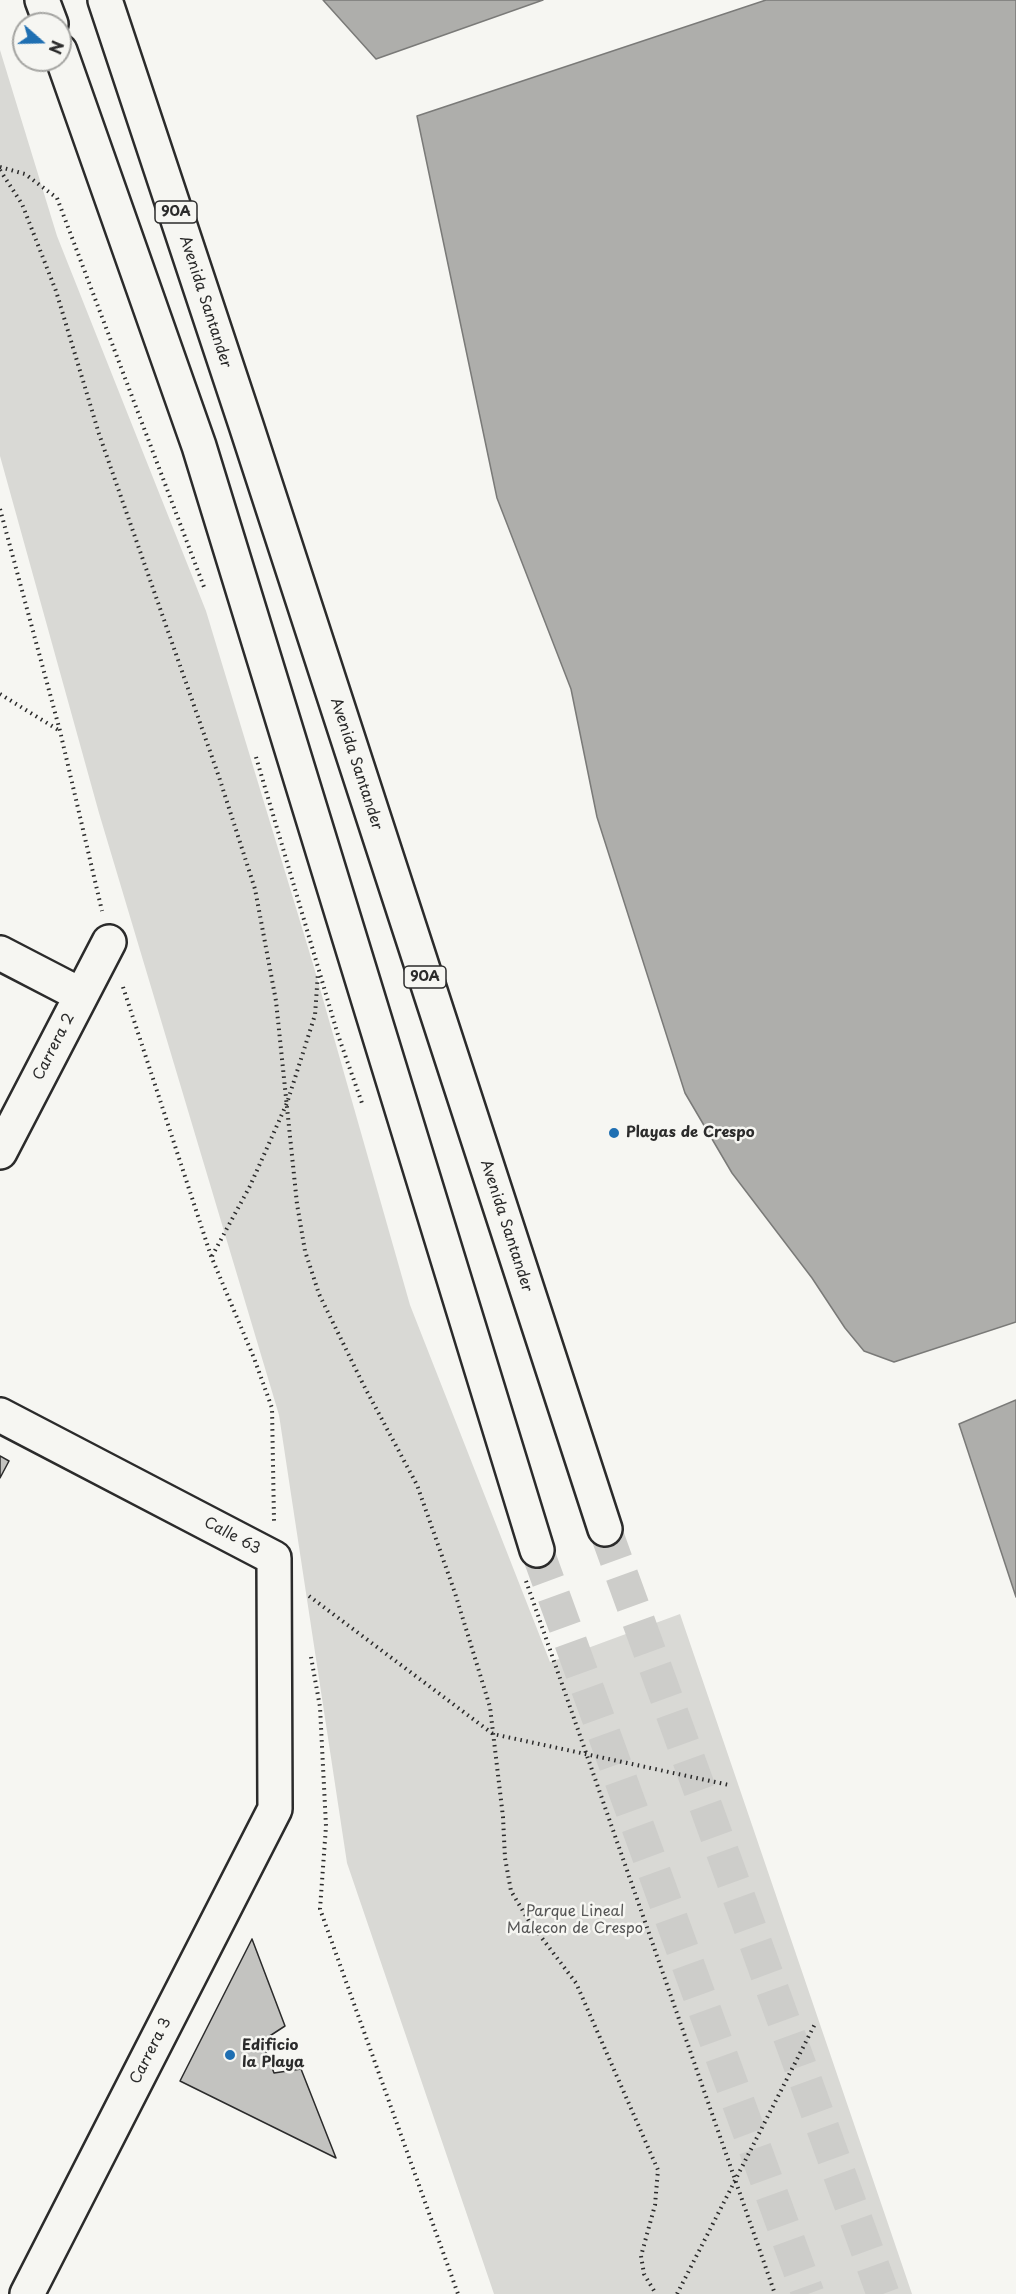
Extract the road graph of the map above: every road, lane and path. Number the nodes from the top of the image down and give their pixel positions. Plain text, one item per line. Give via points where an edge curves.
1 (105, 0) edge
2 (67, 72) edge
3 (0, 169) edge
4 (57, 198) dead end
5 (0, 509) edge
6 (0, 694) edge
7 (60, 731) junction
8 (109, 942) junction
9 (0, 953) edge
10 (319, 968) dead end
11 (81, 995) junction
12 (287, 1103) junction
13 (0, 1152) edge
14 (211, 1256) junction
15 (0, 1415) edge
16 (604, 1529) tunnel mouth
17 (537, 1550) tunnel mouth
18 (274, 1558) junction
19 (310, 1653) dead end
20 (493, 1734) junction
21 (729, 1785) dead end
22 (275, 1809) joint
23 (816, 2022) dead end
24 (27, 2294) edge
25 (458, 2294) edge
26 (656, 2294) edge
27 (677, 2294) edge

1 - 16 main road, Avenida Santander / 90A
2 - 17 main road via 199,446
3 - 4 path via 25,174
3 - 12 path via 22,204 56,291 99,434 255,889 276,1001
5 - 7 path
6 - 7 path
7 - 8 path
8 - 11 main road, Carrera 2
8 - 14 path
9 - 11 main road
10 - 12 path via 315,1015
11 - 13 main road, Carrera 2
12 - 14 path via 250,1186
12 - 20 path via 297,1204 312,1273 363,1384 417,1485 490,1707
14 - 18 path via 272,1408
15 - 18 main road, Calle 63
18 - 20 path via 298,1589
18 - 22 main road, Calle 63
19 - 25 path via 320,1707 326,1827 320,1908
20 - 21 path
20 - 26 path via 511,1891 576,1983 658,2170 655,2205 641,2256
22 - 24 main road, Carrera 3
23 - 27 path

